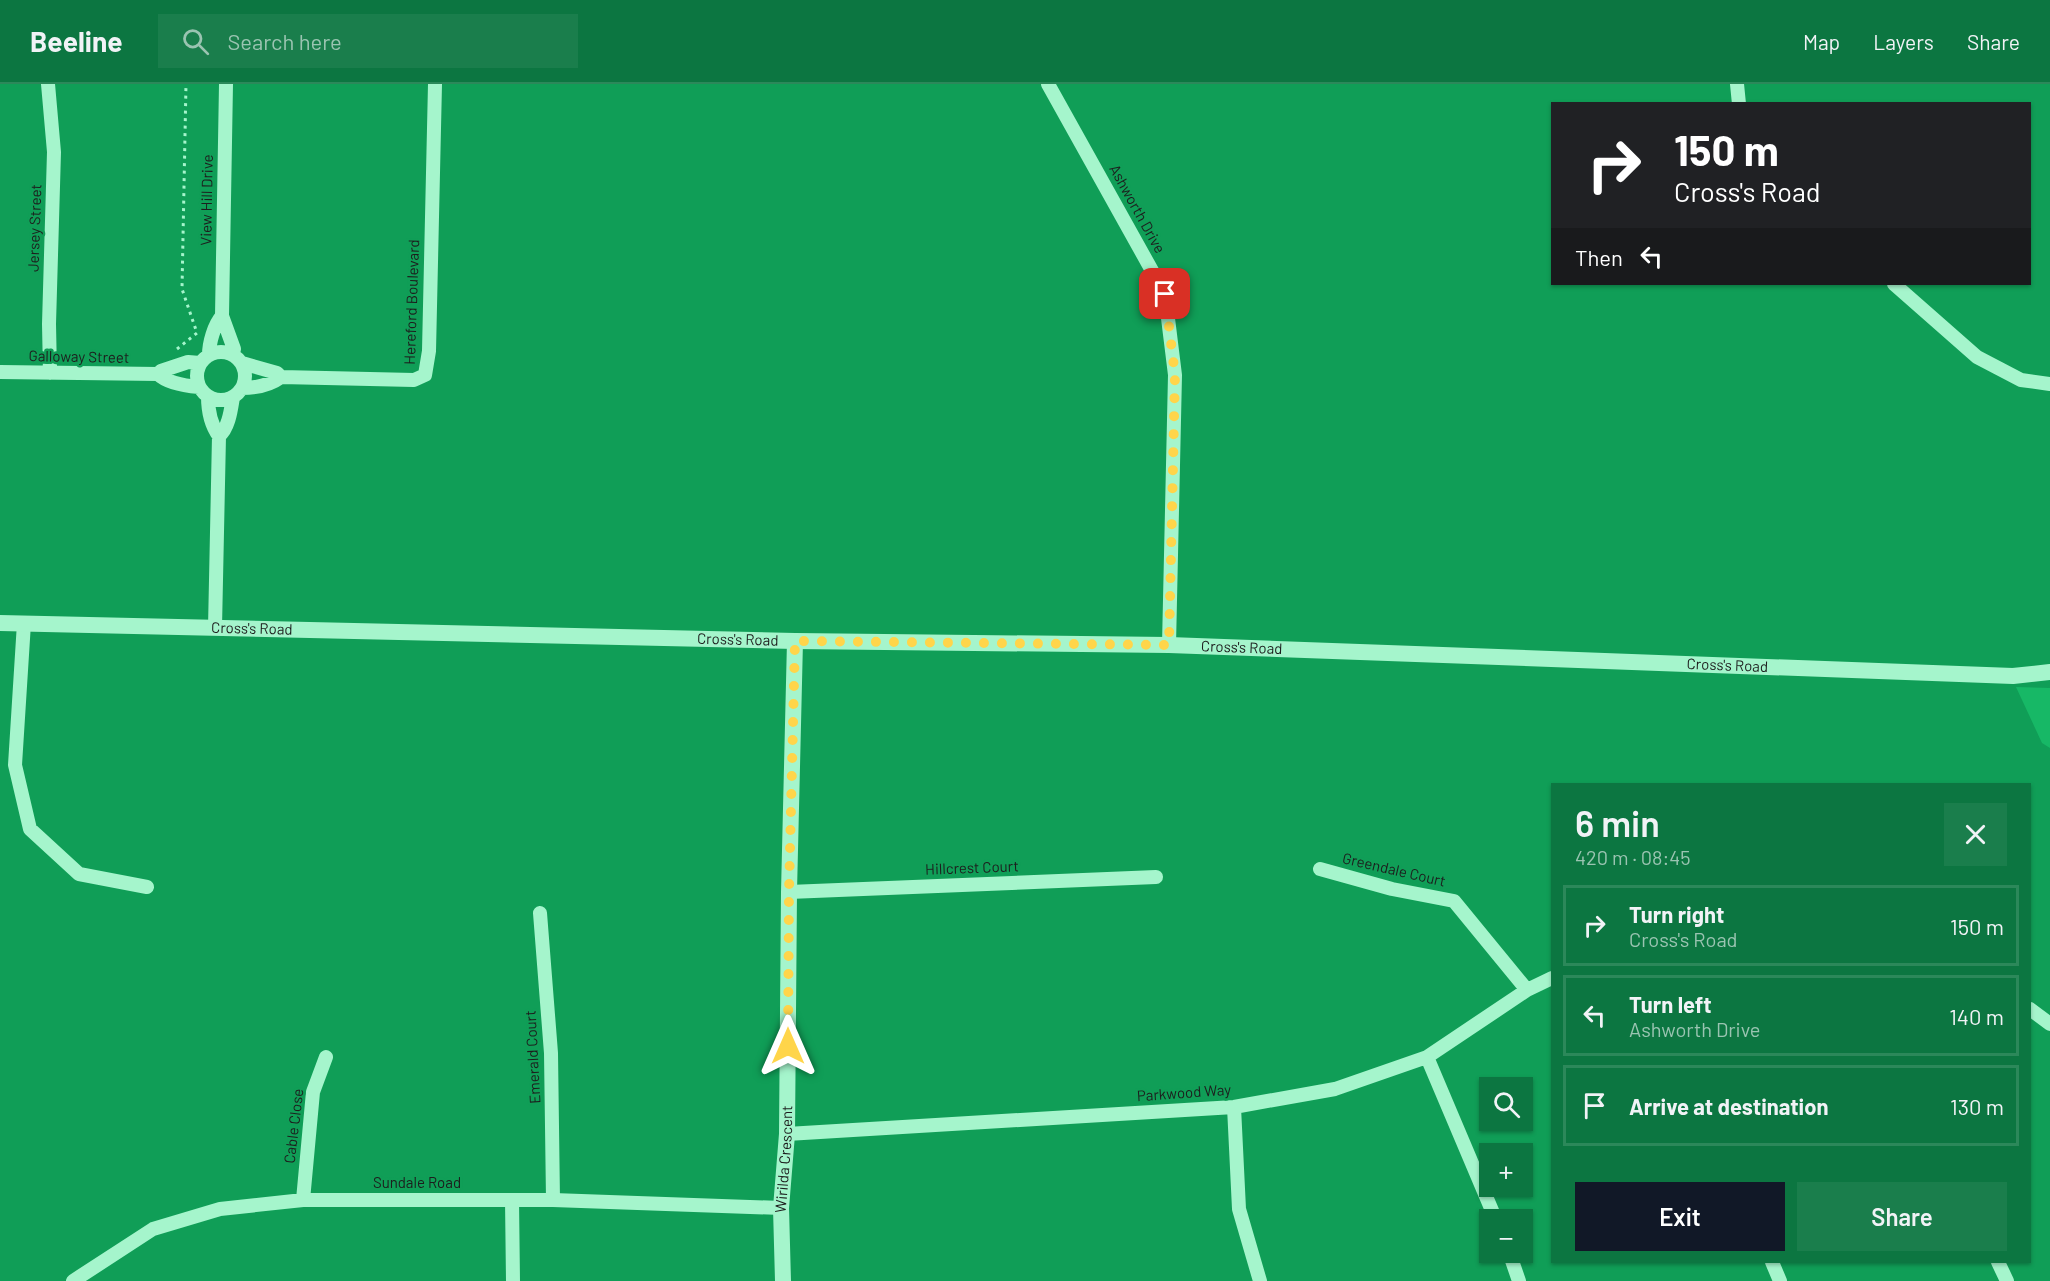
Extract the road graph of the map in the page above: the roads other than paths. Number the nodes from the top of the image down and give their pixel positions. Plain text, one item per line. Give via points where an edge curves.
1 (48, 84) edge
2 (226, 84) edge
3 (435, 84) edge
4 (1048, 84) edge
5 (1737, 84) edge
6 (1739, 102) edge
7 (1895, 285) edge
8 (222, 316) junction
9 (205, 359) junction
10 (238, 359) junction
11 (0, 372) edge
12 (50, 373) junction
13 (158, 374) junction
14 (281, 377) junction
15 (2050, 384) edge
16 (203, 391) junction
17 (238, 393) junction
18 (219, 436) junction
19 (0, 623) edge
20 (24, 623) junction
21 (215, 628) junction
22 (795, 641) junction
23 (1169, 645) junction
24 (2050, 672) edge
25 (1320, 869) dead end
26 (1156, 877) dead end
27 (147, 887) dead end
28 (789, 892) junction
29 (540, 913) dead end
30 (1551, 978) edge
31 (1527, 990) junction
32 (2031, 1010) edge
33 (2050, 1024) edge
34 (326, 1057) dead end
35 (1427, 1057) junction
36 (1234, 1107) junction
37 (787, 1134) junction
38 (303, 1200) junction
39 (512, 1200) junction
40 (554, 1200) junction
41 (781, 1208) junction
42 (1491, 1209) edge
43 (1513, 1263) edge
44 (1772, 1263) edge
45 (1998, 1263) edge
46 (73, 1281) edge
47 (513, 1281) edge
48 (783, 1281) edge
49 (1260, 1281) edge
50 (1519, 1281) edge
51 (1780, 1281) edge
52 (2007, 1281) edge

1 - 12 street, Jersey Street via 54,152
2 - 8 street, View Hill Drive
3 - 14 street, Hereford Boulevard via 429,351 425,375 414,380
4 - 23 street, Ashworth Drive via 1165,294 1175,375
5 - 6 street
7 - 15 street via 1977,357 2021,380
8 - 9 street, View Hill Drive
8 - 10 street, View Hill Drive
9 - 10 street via 221,351
9 - 13 street, Galloway Street
9 - 16 street via 197,375
10 - 14 street, Hereford Boulevard
10 - 17 street via 246,376
11 - 12 street, Galloway Street
12 - 13 street, Galloway Street
13 - 16 street, Galloway Street
14 - 17 street, Hereford Boulevard
16 - 17 street via 220,400
16 - 18 street
17 - 18 street
18 - 21 street
19 - 20 street, Cross's Road
20 - 21 street, Cross's Road
20 - 27 street via 15,765 30,829 79,874
21 - 22 street, Cross's Road
22 - 23 street, Cross's Road
22 - 28 street, Wirilda Crescent
23 - 24 street, Cross's Road via 2013,676
25 - 31 street, Greendale Court via 1454,901
26 - 28 street, Hillcrest Court
28 - 37 street, Wirilda Crescent
29 - 40 street, Emerald Court via 551,1053
30 - 31 street, Parkwood Way
31 - 35 street, Parkwood Way
32 - 33 street
34 - 38 street, Cable Close via 313,1092
35 - 36 street, Parkwood Way via 1335,1089
35 - 42 street
36 - 37 street, Parkwood Way
36 - 49 street via 1239,1209
37 - 41 street, Wirilda Crescent
38 - 39 street, Sundale Road
38 - 46 street, Sundale Road via 220,1209 153,1229
39 - 40 street, Sundale Road
39 - 47 street
40 - 41 street, Sundale Road
41 - 48 street, Wirilda Crescent
43 - 50 street
44 - 51 street
45 - 52 street

